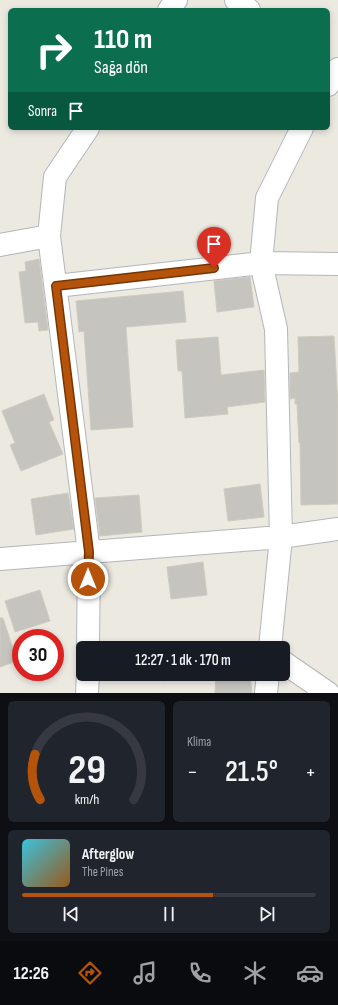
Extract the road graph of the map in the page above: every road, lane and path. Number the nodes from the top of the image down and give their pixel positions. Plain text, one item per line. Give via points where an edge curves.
1 (236, 0) edge
2 (246, 8) edge
3 (87, 130) edge
4 (301, 130) edge
5 (49, 236) junction
6 (0, 245) edge
7 (261, 263) junction
8 (338, 264) edge
9 (56, 286) junction
10 (338, 529) edge
11 (281, 537) junction
12 (89, 552) junction
13 (0, 559) edge
14 (88, 641) edge
15 (271, 641) edge
16 (290, 667) edge
17 (267, 681) edge
18 (266, 693) edge
19 (328, 693) edge

1 - 2 street
3 - 5 street via 55,177
4 - 7 street via 267,198
5 - 6 street
5 - 9 street
7 - 8 street
7 - 9 street
7 - 11 street via 276,329
9 - 12 street
10 - 11 street
11 - 12 street
11 - 15 street
12 - 13 street
12 - 14 street
16 - 19 street
17 - 18 street

